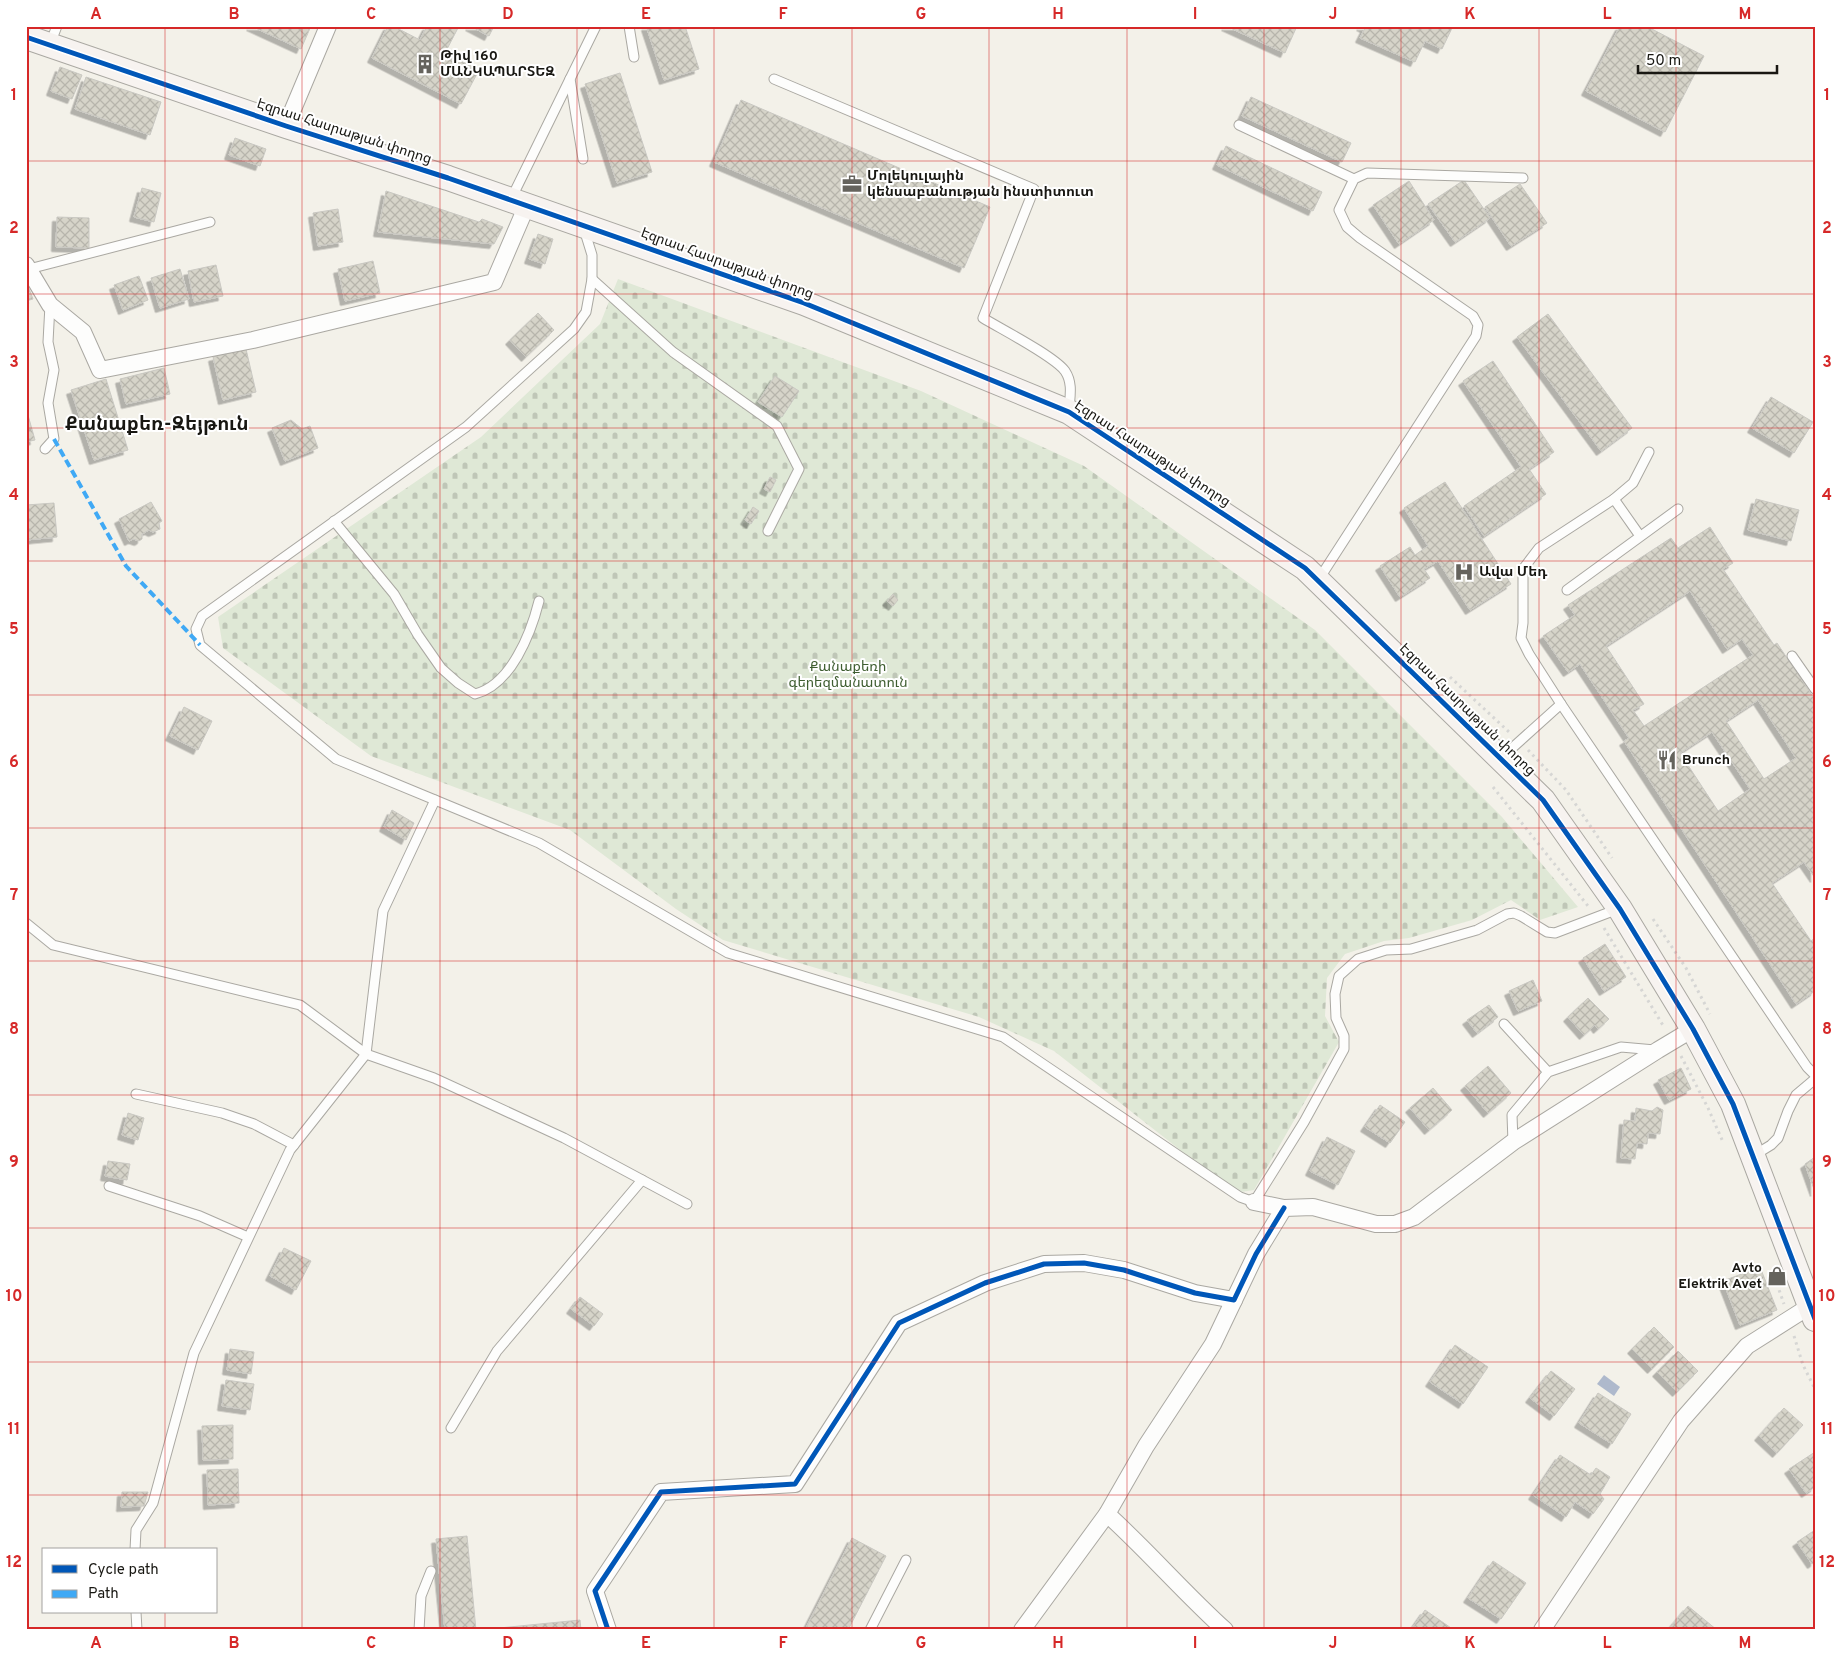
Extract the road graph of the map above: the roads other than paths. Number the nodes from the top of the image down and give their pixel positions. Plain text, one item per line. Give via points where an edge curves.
1 (27, 26) edge
2 (328, 26) edge
3 (596, 26) edge
4 (629, 26) edge
5 (53, 35) edge
6 (26, 36) edge
7 (634, 57) dead end
8 (570, 79) junction
9 (774, 79) dead end
10 (288, 122) junction
11 (1239, 125) dead end
12 (583, 159) dead end
13 (1523, 178) dead end
14 (1354, 179) junction
15 (518, 199) junction
16 (210, 222) dead end
17 (582, 224) junction
18 (27, 267) edge
19 (592, 279) junction
20 (50, 305) junction
21 (1069, 409) junction
22 (45, 449) dead end
23 (1649, 452) dead end
24 (1614, 499) junction
25 (1678, 509) dead end
26 (334, 521) junction
27 (768, 530) dead end
28 (1640, 536) junction
29 (1320, 577) junction
30 (1567, 590) dead end
31 (539, 601) dead end
32 (1792, 656) dead end
33 (1815, 689) edge
34 (1561, 704) junction
35 (1504, 755) junction
36 (435, 800) junction
37 (1620, 908) junction
38 (26, 923) edge
39 (1504, 1024) dead end
40 (1683, 1035) junction
41 (1658, 1050) junction
42 (366, 1054) junction
43 (1548, 1072) junction
44 (1815, 1075) edge
45 (1815, 1079) edge
46 (136, 1094) dead end
47 (1513, 1142) junction
48 (294, 1145) junction
49 (1756, 1155) junction
50 (642, 1180) junction
51 (109, 1186) dead end
52 (1254, 1202) junction
53 (687, 1204) dead end
54 (1284, 1208) junction
55 (248, 1237) junction
56 (1234, 1300) junction
57 (1813, 1307) edge
58 (451, 1428) dead end
59 (1107, 1514) junction
60 (135, 1548) edge
61 (906, 1560) dead end
62 (431, 1571) dead end
63 (136, 1614) edge
64 (137, 1630) edge
65 (419, 1630) edge
66 (608, 1630) edge
67 (870, 1630) edge
68 (1022, 1630) edge
69 (1225, 1630) edge
70 (1542, 1630) edge

1 - 5 street, Էզրաս Հասրաթյան փողոց
2 - 10 street
3 - 8 lane
4 - 7 lane
5 - 6 street, Էզրաս Հասրաթյան փողոց
5 - 10 street, Էզրաս Հասրաթյան փողոց
8 - 12 lane
8 - 15 lane
9 - 21 lane via 1034,188 982,318 1046,355 1065,371 1072,389
10 - 15 street, Էզրաս Հասրաթյան փողոց
11 - 14 lane
13 - 14 lane via 1367,173
14 - 29 lane via 1339,210 1347,227 1473,316 1478,325 1476,336
15 - 17 street, Էզրաս Հասրաթյան փողոց
15 - 20 street via 494,282 253,340 100,370 83,332
15 - 21 street, Էզրաս Հասրաթյան փողոց via 830,304
16 - 18 lane
17 - 19 lane via 592,255
17 - 21 street, Էզրաս Հասրաթյան փողոց via 804,303
18 - 20 street
19 - 26 lane via 586,312 574,329 466,427
19 - 27 lane via 674,352 777,426 800,469
20 - 22 lane via 48,342 54,370 48,403 54,438
21 - 29 street, Էզրաս Հասրաթյան փողոց
23 - 24 lane via 1633,483
24 - 28 lane
24 - 34 lane via 1538,548 1522,569 1521,638
25 - 28 lane
26 - 31 lane via 394,594 441,668 475,694 494,685 516,659 533,626
26 - 36 lane via 202,616 196,629 200,645 336,758
28 - 30 lane
29 - 35 street, Էզրաս Հասրաթյան փողոց
32 - 33 lane
34 - 35 lane
34 - 44 lane
35 - 37 street, Էզրաս Հասրաթյան փողոց via 1543,800
35 - 49 street, Էզրաս Հասրաթյան փողոց via 1548,794 1627,904 1740,1099
36 - 42 lane via 383,911
36 - 52 lane via 539,843 728,953 1003,1037 1240,1197
37 - 40 street, Էզրաս Հասրաթյան փողոց
37 - 52 lane via 1555,934 1514,913 1507,914 1477,930 1411,949 1386,950 1358,959 1339,976 1335,994 1336,1018 1344,1036 1344,1049 1304,1122
38 - 42 lane via 53,945 300,1005
39 - 43 lane
40 - 41 street
40 - 49 street, Էզրաս Հասրաթյան փողոց via 1733,1104
41 - 43 lane via 1621,1047
41 - 47 street
42 - 48 lane
42 - 50 lane via 434,1078 564,1138
43 - 47 lane via 1512,1115
45 - 49 lane via 1796,1095 1778,1138
46 - 48 lane via 222,1113 254,1124
47 - 54 street via 1414,1217 1395,1224 1376,1224 1313,1207
48 - 55 lane
49 - 57 street, Էզրաս Հասրաթյան փողոց
50 - 53 lane
50 - 58 lane via 497,1350
51 - 55 lane via 200,1216
52 - 54 street
54 - 56 street via 1256,1254
55 - 60 lane via 194,1353 153,1503 136,1530
56 - 59 street via 1213,1344 1146,1446
56 - 66 street via 1196,1293 1124,1270 1084,1264 1044,1264 984,1283 899,1323 795,1484 661,1492 595,1591
57 - 70 street via 1747,1346 1681,1420
59 - 68 street
59 - 69 street
61 - 67 lane
62 - 65 lane via 421,1596
63 - 64 lane

